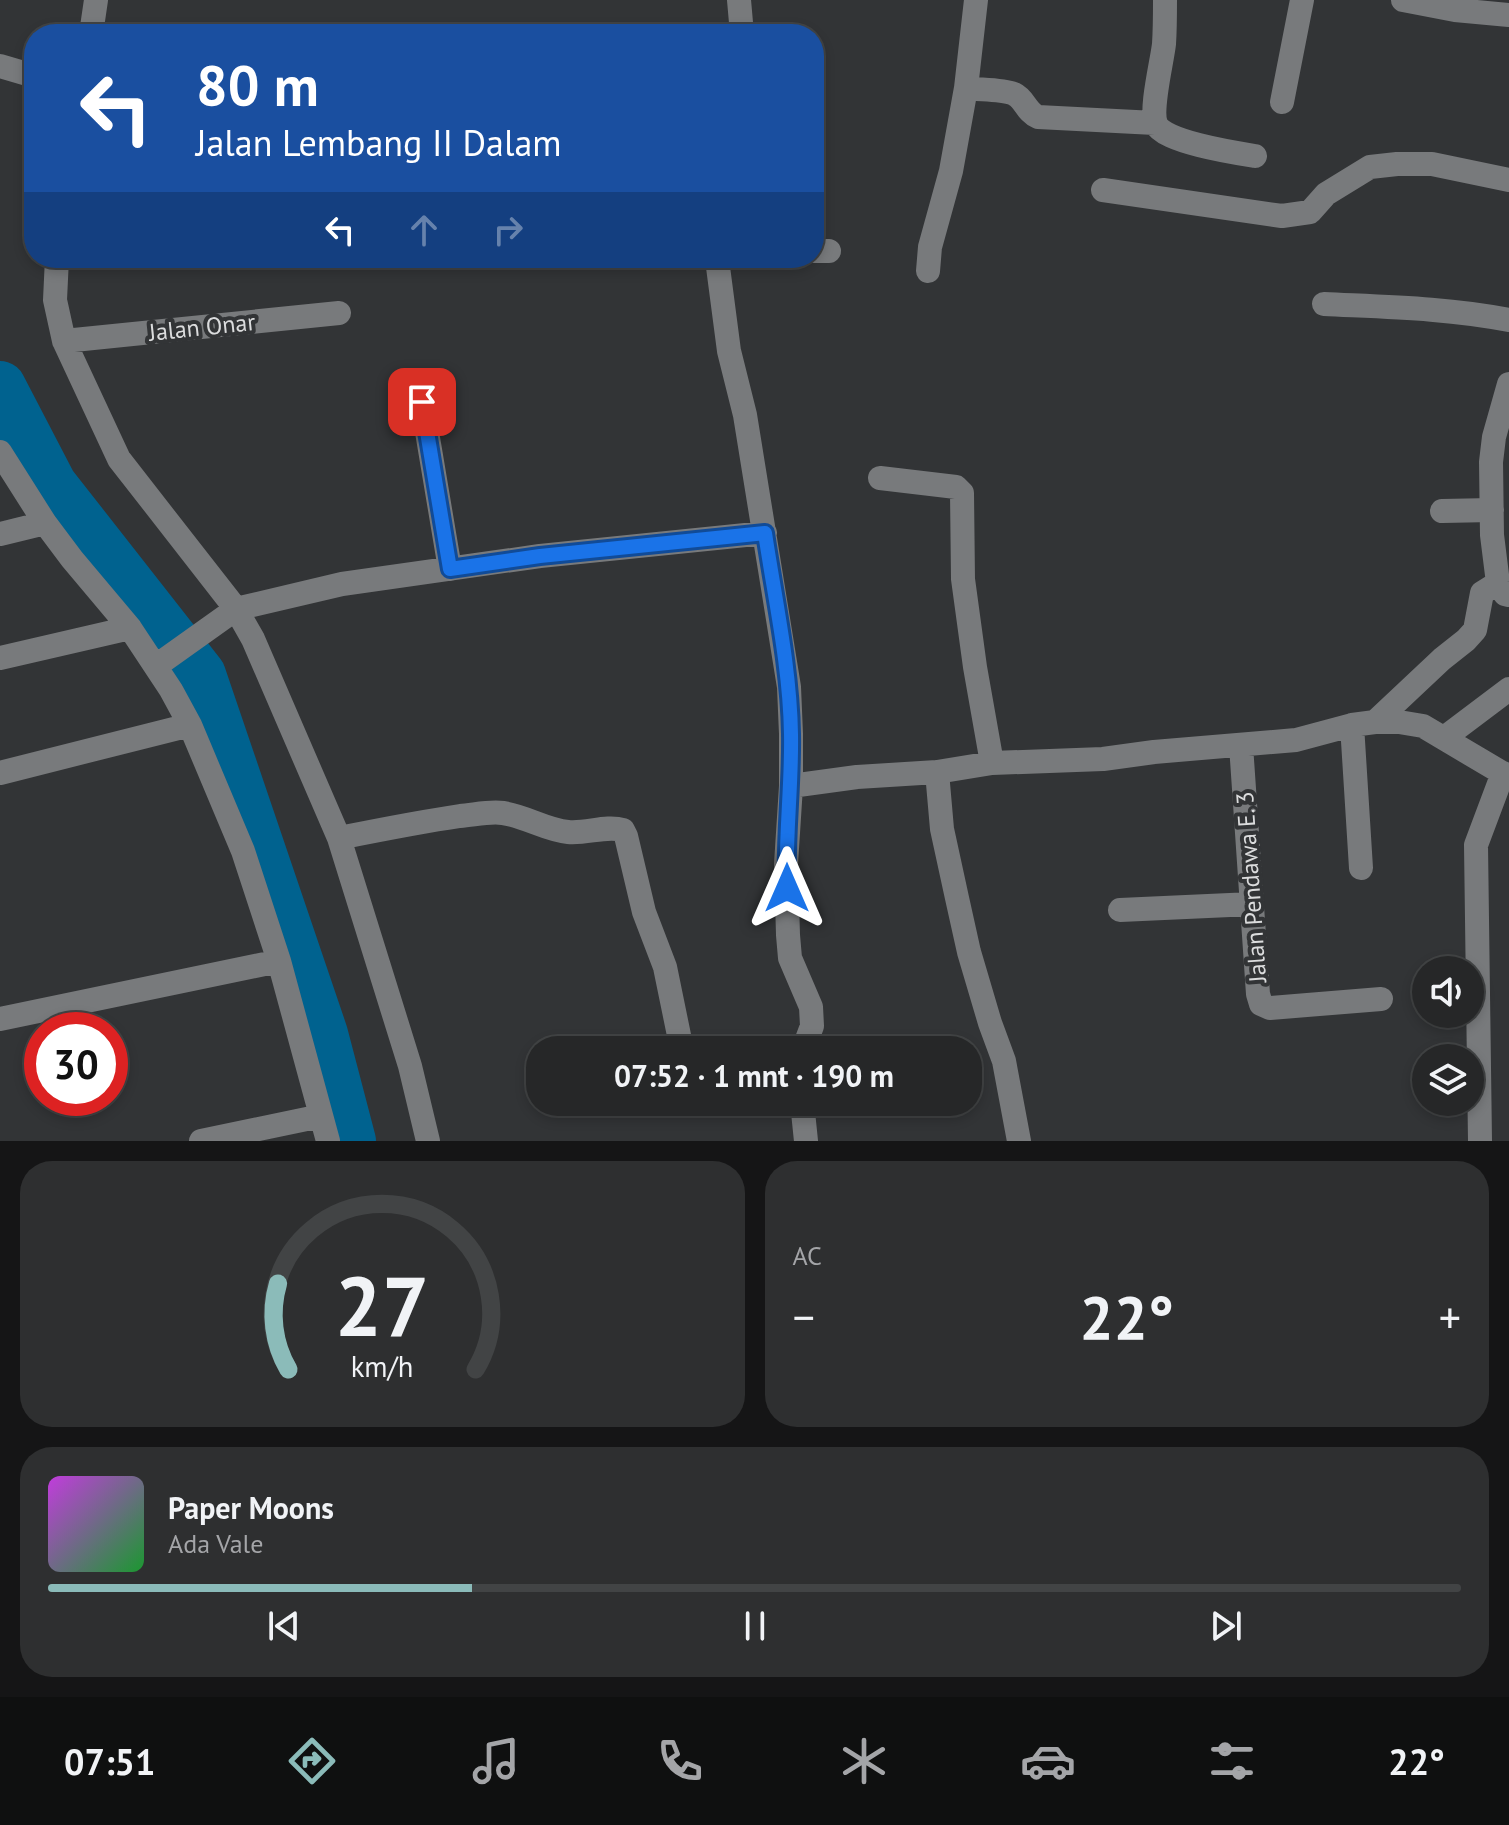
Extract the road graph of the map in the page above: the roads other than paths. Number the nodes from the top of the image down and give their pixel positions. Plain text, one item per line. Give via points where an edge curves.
1 (96, 0) edge
2 (739, 0) edge
3 (976, 0) edge
4 (1165, 0) edge
5 (1302, 0) edge
6 (1403, 0) edge
7 (1509, 15) edge
8 (92, 24) edge
9 (741, 24) edge
10 (0, 66) edge
11 (24, 73) edge
12 (966, 88) junction
13 (1282, 102) dead end
14 (1155, 123) junction
15 (1255, 156) dead end
16 (1509, 180) edge
17 (1103, 190) dead end
18 (57, 268) edge
19 (718, 268) edge
20 (928, 271) dead end
21 (1324, 304) dead end
22 (339, 313) dead end
23 (1509, 320) edge
24 (64, 341) junction
25 (1509, 384) edge
26 (422, 402) dead end
27 (0, 452) edge
28 (880, 478) dead end
29 (1492, 510) junction
30 (1442, 511) dead end
31 (45, 523) junction
32 (765, 533) junction
33 (0, 534) edge
34 (450, 569) junction
35 (1503, 589) edge
36 (227, 615) junction
37 (130, 628) junction
38 (0, 658) edge
39 (164, 660) junction
40 (1509, 689) edge
41 (1364, 724) junction
42 (190, 725) junction
43 (1444, 738) junction
44 (1241, 745) junction
45 (992, 763) junction
46 (937, 772) junction
47 (0, 773) edge
48 (1506, 775) edge
49 (791, 786) junction
50 (339, 838) junction
51 (1361, 868) dead end
52 (1252, 904) junction
53 (1120, 910) dead end
54 (279, 961) junction
55 (1381, 999) dead end
56 (0, 1019) edge
57 (679, 1036) edge
58 (808, 1036) edge
59 (321, 1116) junction
60 (803, 1116) edge
61 (201, 1141) edge
62 (328, 1141) edge
63 (428, 1141) edge
64 (806, 1141) edge
65 (1019, 1141) edge
66 (1480, 1141) edge

1 - 8 street
2 - 9 street
3 - 12 street
4 - 14 street
5 - 13 street
6 - 7 street
10 - 11 street
12 - 14 street via 1012,93 1038,117
12 - 20 street
14 - 15 street via 1161,131 1194,144
16 - 17 street via 1432,164 1370,167 1326,194 1310,212 1282,216
18 - 24 street via 55,300
19 - 32 street
21 - 23 street
22 - 24 street, Jalan Onar
24 - 36 street via 119,459
25 - 29 street via 1494,437
26 - 34 street
27 - 31 street
28 - 45 street via 956,487 962,493 963,579
29 - 30 street
29 - 35 street
31 - 33 street
31 - 37 street
32 - 34 street
32 - 49 street via 789,687
34 - 36 street via 342,584
35 - 41 street via 1482,593 1475,630 1466,640
36 - 39 street
36 - 50 street via 253,639
37 - 38 street
37 - 39 street
39 - 42 street
40 - 43 street
41 - 43 street via 1423,726
41 - 44 street via 1296,740
41 - 51 street
42 - 47 street
42 - 54 street via 243,851
43 - 48 street
44 - 45 street via 1103,759
44 - 52 street, Jalan Pendawa E. 3
45 - 46 street
46 - 49 street
46 - 65 street via 942,829 969,952 1004,1061
48 - 66 street via 1476,845
49 - 58 street via 786,864 790,958 811,1007
50 - 57 street via 489,813 565,832 623,830 665,967
50 - 63 street
52 - 53 street
52 - 55 street, Jalan Pendawa E. 3 via 1261,1004 1270,1008
54 - 56 street
54 - 59 street
59 - 61 street
59 - 62 street
60 - 64 street

